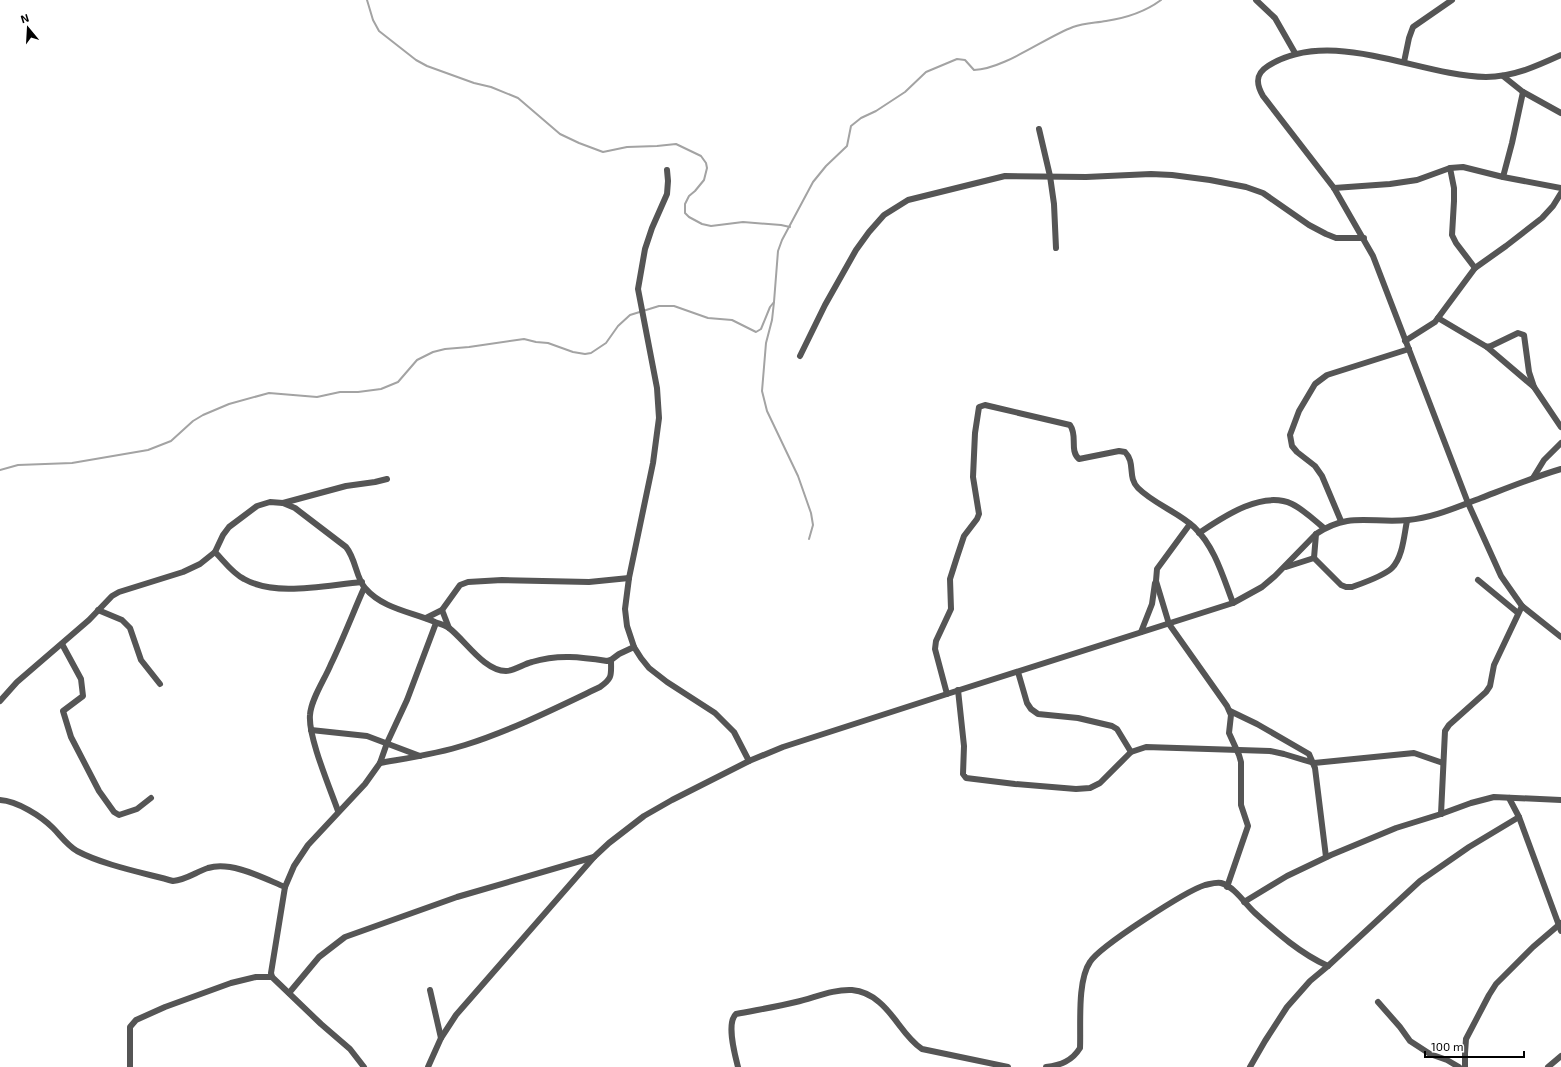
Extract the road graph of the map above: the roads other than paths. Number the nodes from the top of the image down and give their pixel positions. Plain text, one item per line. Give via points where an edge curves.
1 (1256, 0) edge
2 (1452, 0) edge
3 (1295, 53) junction
4 (1561, 55) edge
5 (1404, 62) junction
6 (1503, 76) junction
7 (1523, 92) junction
8 (1561, 113) edge
9 (1039, 129) dead end
10 (1450, 168) junction
11 (667, 170) dead end
12 (1050, 176) junction
13 (1503, 178) junction
14 (1334, 188) junction
15 (1561, 188) edge
16 (1561, 193) edge
17 (1364, 238) junction
18 (1056, 248) dead end
19 (1475, 268) junction
20 (1438, 318) junction
21 (1405, 341) junction
22 (1487, 347) junction
23 (1408, 349) junction
24 (800, 356) dead end
25 (1534, 387) junction
26 (1561, 427) edge
27 (1561, 443) edge
28 (1561, 469) edge
29 (1533, 478) junction
30 (387, 479) dead end
31 (283, 503) junction
32 (1468, 503) junction
33 (1406, 520) junction
34 (1341, 521) junction
35 (1190, 524) junction
36 (1324, 528) junction
37 (1199, 533) junction
38 (1316, 534) junction
39 (214, 552) junction
40 (1314, 558) junction
41 (1284, 568) junction
42 (629, 578) junction
43 (1478, 580) dead end
44 (1156, 581) junction
45 (363, 585) junction
46 (1233, 603) junction
47 (1522, 606) junction
48 (98, 610) junction
49 (442, 610) junction
50 (1518, 613) junction
51 (426, 618) junction
52 (436, 623) junction
53 (1169, 624) junction
54 (449, 628) junction
55 (1141, 632) junction
56 (1561, 637) edge
57 (62, 644) junction
58 (634, 647) junction
59 (611, 660) junction
60 (1018, 672) junction
61 (160, 684) dead end
62 (958, 690) junction
63 (947, 694) junction
64 (0, 701) edge
65 (1230, 711) junction
66 (311, 730) junction
67 (387, 743) junction
68 (1237, 750) junction
69 (1131, 752) junction
70 (420, 756) junction
71 (749, 761) junction
72 (380, 763) junction
73 (1314, 763) junction
74 (1442, 763) junction
75 (151, 798) dead end
76 (1509, 798) junction
77 (0, 800) edge
78 (1561, 800) edge
79 (338, 812) junction
80 (1440, 814) junction
81 (1519, 817) junction
82 (1326, 856) junction
83 (594, 857) junction
84 (285, 887) junction
85 (1227, 887) junction
86 (1244, 902) junction
87 (1559, 924) edge
88 (1561, 931) edge
89 (1328, 966) junction
90 (272, 977) junction
91 (430, 990) dead end
92 (289, 993) junction
93 (1378, 1002) dead end
94 (441, 1038) junction
95 (1561, 1056) edge
96 (130, 1067) edge
97 (364, 1067) edge
98 (428, 1067) edge
99 (738, 1067) edge
100 (1008, 1067) edge
101 (1046, 1067) edge
102 (1250, 1067) edge
103 (1459, 1067) edge
104 (1465, 1067) edge
105 (1548, 1067) edge

1 - 3 street via 1275,18
2 - 5 street via 1413,27
3 - 5 street via 1333,50
3 - 14 street via 1262,70 1257,82 1259,89
4 - 6 street via 1520,72
5 - 6 street via 1473,76
6 - 7 street
7 - 8 street
7 - 13 street
9 - 12 street
10 - 13 street via 1463,167
10 - 14 street via 1417,180
10 - 19 street via 1454,188 1452,235
11 - 42 street via 667,194 644,249 639,282 657,388 658,418 653,463
12 - 17 street via 1151,174 1217,181 1263,193 1309,225 1336,238
12 - 18 street
12 - 24 street via 1005,176 920,196 896,206 884,215 856,250
13 - 15 street
14 - 17 street
16 - 19 street via 1542,218
17 - 21 street
19 - 20 street
20 - 21 street
20 - 22 street
21 - 23 street
22 - 25 street
22 - 25 street via 1518,333 1524,335 1529,372
23 - 32 street
23 - 34 street via 1327,375 1315,384 1299,411 1290,435 1292,446 1315,466 1322,476
25 - 26 street
27 - 29 street via 1544,460
28 - 29 street
29 - 32 street
30 - 31 street via 346,486
31 - 39 street via 270,502 257,506 229,528
31 - 45 street via 295,508 346,547
32 - 33 street via 1443,513
32 - 47 street via 1501,576
33 - 34 street
33 - 40 street via 1397,562 1392,569 1352,587 1341,585
34 - 36 street
35 - 37 street
35 - 44 street via 1157,569
35 - 63 street via 1138,488 1132,478 1131,460 1125,452 1079,459 1074,451 1074,430 1070,425 982,405 979,407 974,440 973,478 979,514 964,536 957,557 950,579 952,610 936,641 935,649
36 - 37 street via 1292,504 1276,499 1239,509
36 - 38 street
37 - 46 street via 1211,547
38 - 40 street
38 - 41 street
39 - 45 street via 234,572 258,586 291,589
39 - 48 street via 200,564 183,572 119,592
40 - 41 street
41 - 46 street via 1262,587
42 - 49 street via 589,582 468,582 460,585
42 - 58 street via 625,609
43 - 50 street
44 - 53 street
44 - 55 street via 1152,604
45 - 51 street via 375,597 395,609
45 - 66 street via 311,706
46 - 53 street
47 - 50 street
47 - 56 street
48 - 57 street
48 - 61 street via 122,620 130,628 141,660
49 - 51 street
49 - 54 street
50 - 74 street via 1494,665 1490,686 1445,731
51 - 52 street
52 - 54 street
52 - 67 street via 407,700
53 - 55 street
53 - 65 street
54 - 59 street via 492,667 506,671 531,662 570,656
55 - 60 street
57 - 64 street via 17,682
57 - 75 street via 81,679 83,696 63,712 71,737 100,791 114,812 119,815 137,809
58 - 59 street
58 - 71 street via 658,676 719,717 734,732
59 - 70 street via 611,676 608,682 600,687 514,728 464,746
60 - 62 street
60 - 69 street via 1027,703 1038,714 1078,718 1112,726 1117,729
62 - 63 street
62 - 69 street via 964,746 963,774 966,778 1015,784 1090,788 1100,783
63 - 71 street via 783,747
65 - 68 street via 1232,716 1229,733
65 - 73 street via 1299,747 1309,754
66 - 67 street via 358,734
66 - 79 street
67 - 70 street
67 - 72 street
68 - 69 street via 1146,747
68 - 73 street via 1284,754
68 - 85 street via 1241,762 1241,805 1248,826
70 - 72 street
71 - 83 street via 644,816
72 - 79 street via 365,784
73 - 74 street via 1414,753
73 - 82 street
74 - 80 street
76 - 78 street
76 - 80 street via 1487,798
76 - 81 street
77 - 84 street via 18,804 53,828 76,850 96,859 173,881 222,866
79 - 84 street via 300,856
80 - 82 street via 1390,830
81 - 87 street
81 - 89 street via 1420,881
82 - 86 street
83 - 92 street via 457,897 344,937 319,957
83 - 94 street via 471,996
84 - 90 street
85 - 86 street
85 - 101 street via 1213,884 1199,888 1179,898 1100,950 1089,962 1082,980 1080,1048 1068,1061
86 - 89 street via 1310,958
87 - 88 street
87 - 104 street via 1533,947 1488,995 1466,1039
89 - 102 street via 1310,981 1287,1008
90 - 92 street
90 - 96 street via 256,977 231,983 136,1020 130,1027
91 - 94 street
92 - 97 street via 350,1049
93 - 103 street via 1410,1041 1430,1054
94 - 98 street
95 - 105 street
99 - 100 street via 732,1031 733,1017 736,1014 851,990 865,993 880,1003 914,1044 922,1049

